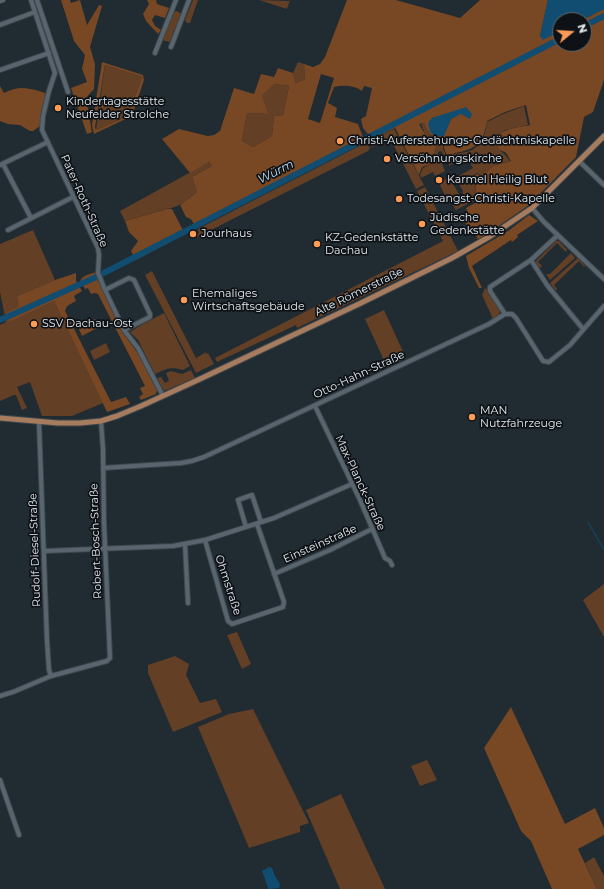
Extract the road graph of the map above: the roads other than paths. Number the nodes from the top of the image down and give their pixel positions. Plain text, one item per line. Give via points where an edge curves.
1 (3, 0) edge
2 (31, 0) edge
3 (37, 0) edge
4 (176, 0) edge
5 (189, 0) edge
6 (0, 1) edge
7 (35, 12) junction
8 (0, 25) edge
9 (171, 47) dead end
10 (49, 53) junction
11 (155, 54) dead end
12 (0, 70) edge
13 (68, 92) dead end
14 (604, 136) edge
15 (48, 142) junction
16 (579, 161) junction
17 (2, 164) edge
18 (604, 185) edge
19 (73, 197) junction
20 (532, 208) junction
21 (31, 218) junction
22 (8, 230) dead end
23 (558, 235) junction
24 (531, 260) junction
25 (604, 279) edge
26 (105, 290) junction
27 (604, 306) edge
28 (505, 314) junction
29 (583, 329) junction
30 (124, 330) junction
31 (163, 396) junction
32 (314, 406) junction
33 (0, 418) edge
34 (101, 421) junction
35 (39, 422) junction
36 (103, 468) junction
37 (352, 484) junction
38 (259, 523) junction
39 (246, 528) junction
40 (372, 529) junction
41 (205, 540) junction
42 (185, 544) junction
43 (105, 549) junction
44 (44, 551) junction
45 (392, 565) dead end
46 (274, 574) junction
47 (188, 603) dead end
48 (52, 676) junction
49 (0, 696) edge
50 (0, 780) edge
51 (19, 835) dead end

1 - 6 street
2 - 7 street
3 - 13 street
4 - 11 street
5 - 9 street
7 - 8 street
7 - 10 street
10 - 12 street
10 - 15 street, Pater-Roth-Straße via 55,73 42,122 42,130
14 - 16 main road, Alte Römerstraße
15 - 17 street
15 - 19 street, Pater-Roth-Straße
16 - 18 street
16 - 20 main road, Alte Römerstraße
17 - 21 street
19 - 21 street
19 - 26 street, Pater-Roth-Straße via 98,248 99,275
20 - 23 street
20 - 31 main road, Alte Römerstraße via 452,258
21 - 22 street
23 - 24 street
23 - 25 street
24 - 28 street via 490,287
24 - 29 street via 547,285
26 - 30 street, Pater-Roth-Straße
26 - 30 street via 129,278 134,280 144,301 150,317
27 - 29 street
28 - 29 street via 512,314 516,318 546,362 568,347
28 - 32 street, Otto-Hahn-Straße via 489,324
30 - 31 street, Pater-Roth-Straße via 138,348
31 - 34 main road, Alte Römerstraße
32 - 36 street, Otto-Hahn-Straße via 237,443 192,461
32 - 37 street, Max-Planck-Straße
33 - 35 main road, Alte Römerstraße
34 - 35 main road, Alte Römerstraße via 75,424
34 - 36 street, Robert-Bosch-Straße
35 - 44 street, Rudolf-Diesel-Straße
36 - 43 street, Robert-Bosch-Straße
37 - 38 street
37 - 40 street, Max-Planck-Straße
38 - 39 street
38 - 39 street via 252,495 238,500
38 - 46 street
39 - 41 street
40 - 45 street, Max-Planck-Straße via 385,558
40 - 46 street, Einsteinstraße
41 - 42 street
41 - 46 street, Ohmstraße via 228,621 232,624 283,607 284,602
42 - 43 street
42 - 47 street
43 - 44 street
43 - 48 street, Robert-Bosch-Straße via 110,654 108,660
44 - 48 street, Rudolf-Diesel-Straße via 46,642
48 - 49 street
50 - 51 street

